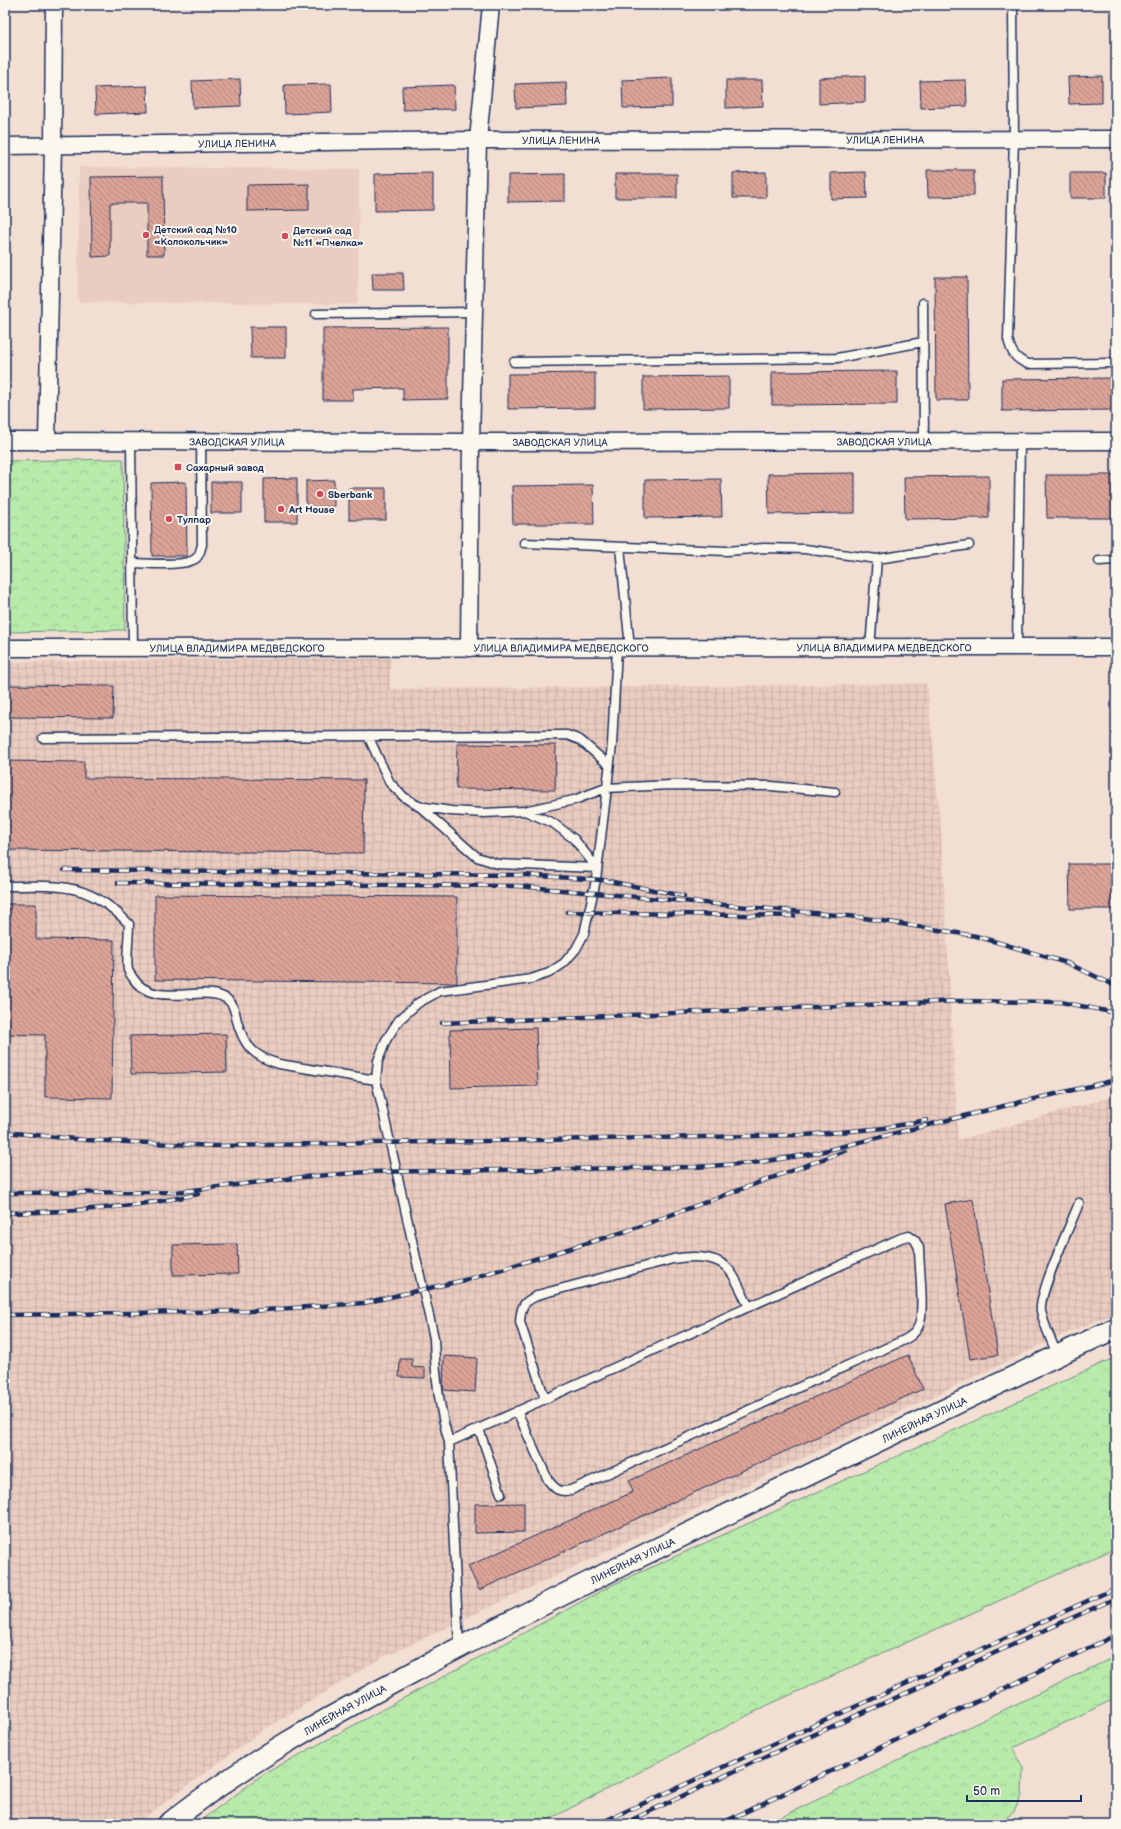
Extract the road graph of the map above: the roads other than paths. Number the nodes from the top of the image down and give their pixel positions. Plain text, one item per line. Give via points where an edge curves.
1 (54, 5) edge
2 (491, 5) edge
3 (1013, 5) edge
4 (1014, 139) junction
5 (1116, 139) edge
6 (478, 140) junction
7 (5, 146) edge
8 (53, 146) junction
9 (923, 303) dead end
10 (474, 312) junction
11 (316, 314) dead end
12 (923, 342) junction
13 (514, 362) dead end
14 (1116, 363) edge
15 (5, 441) edge
16 (47, 441) junction
17 (131, 441) junction
18 (200, 441) junction
19 (924, 441) junction
20 (1020, 441) junction
21 (1116, 441) edge
22 (471, 442) junction
23 (524, 543) dead end
24 (969, 544) dead end
25 (620, 547) junction
26 (877, 559) junction
27 (1116, 560) edge
28 (1099, 561) dead end
29 (132, 563) junction
30 (1116, 647) edge
31 (5, 648) edge
32 (133, 648) junction
33 (469, 648) junction
34 (623, 648) junction
35 (870, 648) junction
36 (1017, 648) junction
37 (368, 736) junction
38 (44, 738) dead end
39 (609, 765) junction
40 (606, 788) junction
41 (835, 792) dead end
42 (418, 806) junction
43 (524, 811) junction
44 (597, 868) junction
45 (5, 886) edge
46 (376, 1080) junction
47 (1079, 1203) dead end
48 (749, 1307) junction
49 (1116, 1328) edge
50 (1057, 1356) junction
51 (545, 1399) junction
52 (517, 1411) junction
53 (479, 1428) junction
54 (449, 1442) junction
55 (501, 1494) dead end
56 (459, 1648) junction
57 (168, 1824) edge

1 - 8 street
2 - 6 street
3 - 4 lane
4 - 5 street, УЛИЦА ЛЕНИНА
4 - 6 street, УЛИЦА ЛЕНИНА
4 - 14 lane via 1008,339 1011,352 1018,360 1028,364
6 - 8 street, УЛИЦА ЛЕНИНА
6 - 10 street
7 - 8 street, УЛИЦА ЛЕНИНА
8 - 16 street
9 - 12 lane
10 - 11 lane
10 - 22 street
12 - 13 lane via 837,358
12 - 19 lane
15 - 16 street, ЗАВОДСКАЯ УЛИЦА
16 - 17 street, ЗАВОДСКАЯ УЛИЦА
17 - 18 street, ЗАВОДСКАЯ УЛИЦА
17 - 29 lane
18 - 22 street, ЗАВОДСКАЯ УЛИЦА
18 - 29 lane via 202,545 199,554 186,562
19 - 20 street, ЗАВОДСКАЯ УЛИЦА
19 - 22 street, ЗАВОДСКАЯ УЛИЦА
20 - 21 street, ЗАВОДСКАЯ УЛИЦА
20 - 36 lane
22 - 33 street
23 - 25 lane
24 - 26 lane
25 - 26 lane via 728,551 764,548 805,549
25 - 34 lane
26 - 35 lane
27 - 28 lane
29 - 32 lane
30 - 36 street, УЛИЦА ВЛАДИМИРА МЕДВЕДСКОГО
31 - 32 street, УЛИЦА ВЛАДИМИРА МЕДВЕДСКОГО
32 - 33 street, УЛИЦА ВЛАДИМИРА МЕДВЕДСКОГО
33 - 34 street, УЛИЦА ВЛАДИМИРА МЕДВЕДСКОГО
34 - 35 street, УЛИЦА ВЛАДИМИРА МЕДВЕДСКОГО
34 - 39 lane
35 - 36 street, УЛИЦА ВЛАДИМИРА МЕДВЕДСКОГО
37 - 38 lane
37 - 39 lane via 567,734 580,740
37 - 42 lane via 390,783
39 - 40 lane
40 - 41 lane via 712,784
40 - 43 lane via 574,800
40 - 44 lane
42 - 43 lane via 484,813
42 - 44 lane via 477,856 487,861 498,864
43 - 44 lane via 553,822 574,839
44 - 46 lane via 584,934 564,963 549,973 531,980 440,992 418,1003 399,1020 386,1040 378,1061
45 - 46 lane via 66,886 95,896 114,909 129,924 128,970 136,982 145,990 157,994 221,995 235,1010 245,1043 264,1060
46 - 54 lane via 434,1338 439,1402
47 - 50 lane via 1041,1303 1041,1311
48 - 51 lane
48 - 51 lane via 730,1270 714,1260 694,1256 673,1259 526,1300 520,1310 520,1322
48 - 52 lane via 901,1238 909,1236 915,1240 919,1248 920,1324 914,1333 904,1340 571,1490 564,1492 555,1489 548,1480
49 - 50 street, ЛИНЕЙНАЯ УЛИЦА
50 - 56 street, ЛИНЕЙНАЯ УЛИЦА via 930,1415
51 - 52 lane
52 - 53 lane
53 - 54 lane
53 - 55 lane
54 - 56 lane
56 - 57 street, ЛИНЕЙНАЯ УЛИЦА via 275,1748 210,1791

